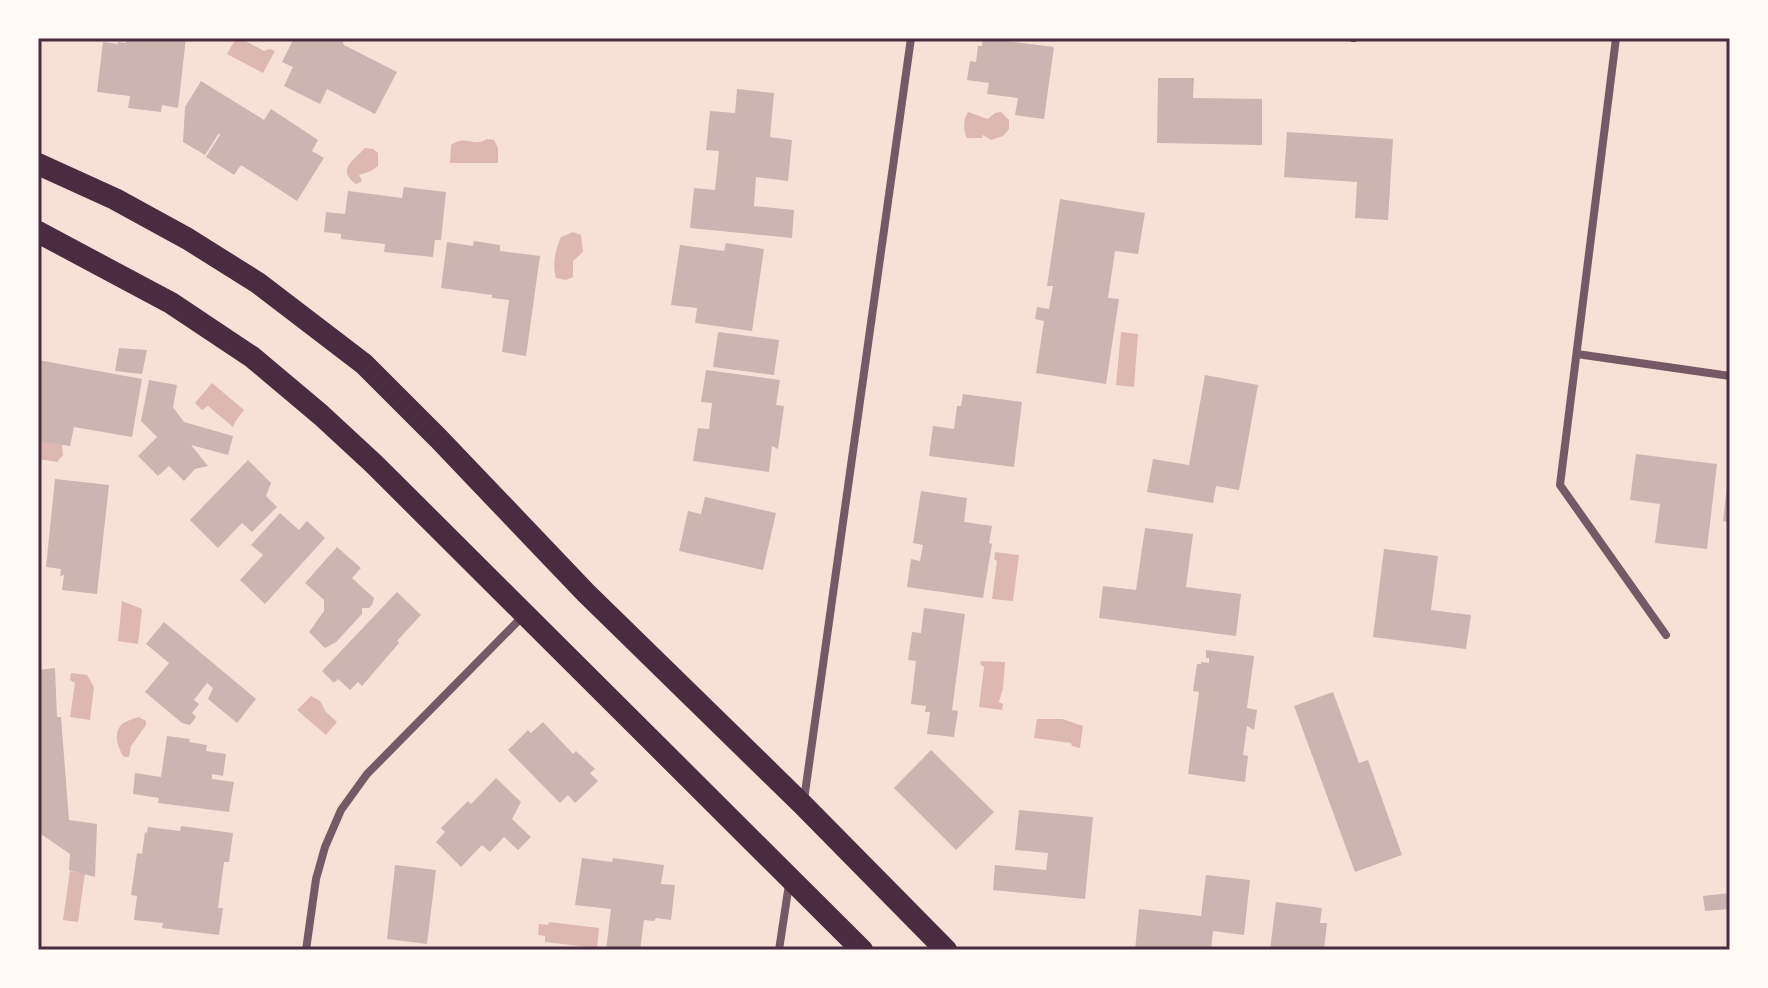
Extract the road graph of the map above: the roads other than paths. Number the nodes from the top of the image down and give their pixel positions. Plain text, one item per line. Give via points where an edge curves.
1 (911, 38) edge
2 (1616, 38) edge
3 (38, 164) edge
4 (38, 232) edge
5 (1577, 354) junction
6 (1730, 376) edge
7 (525, 615) junction
8 (1666, 635) dead end
9 (803, 805) junction
10 (790, 879) junction
11 (306, 950) edge
12 (779, 950) edge
13 (862, 950) edge
14 (946, 950) edge

1 - 9 street
2 - 5 street
3 - 9 highway via 200,246 364,364 586,593
4 - 7 highway via 171,303 252,357 374,464
5 - 6 street
5 - 8 street via 1560,485
7 - 10 highway
7 - 11 street via 367,774 341,810 316,879
9 - 14 highway
10 - 12 street
10 - 13 highway

